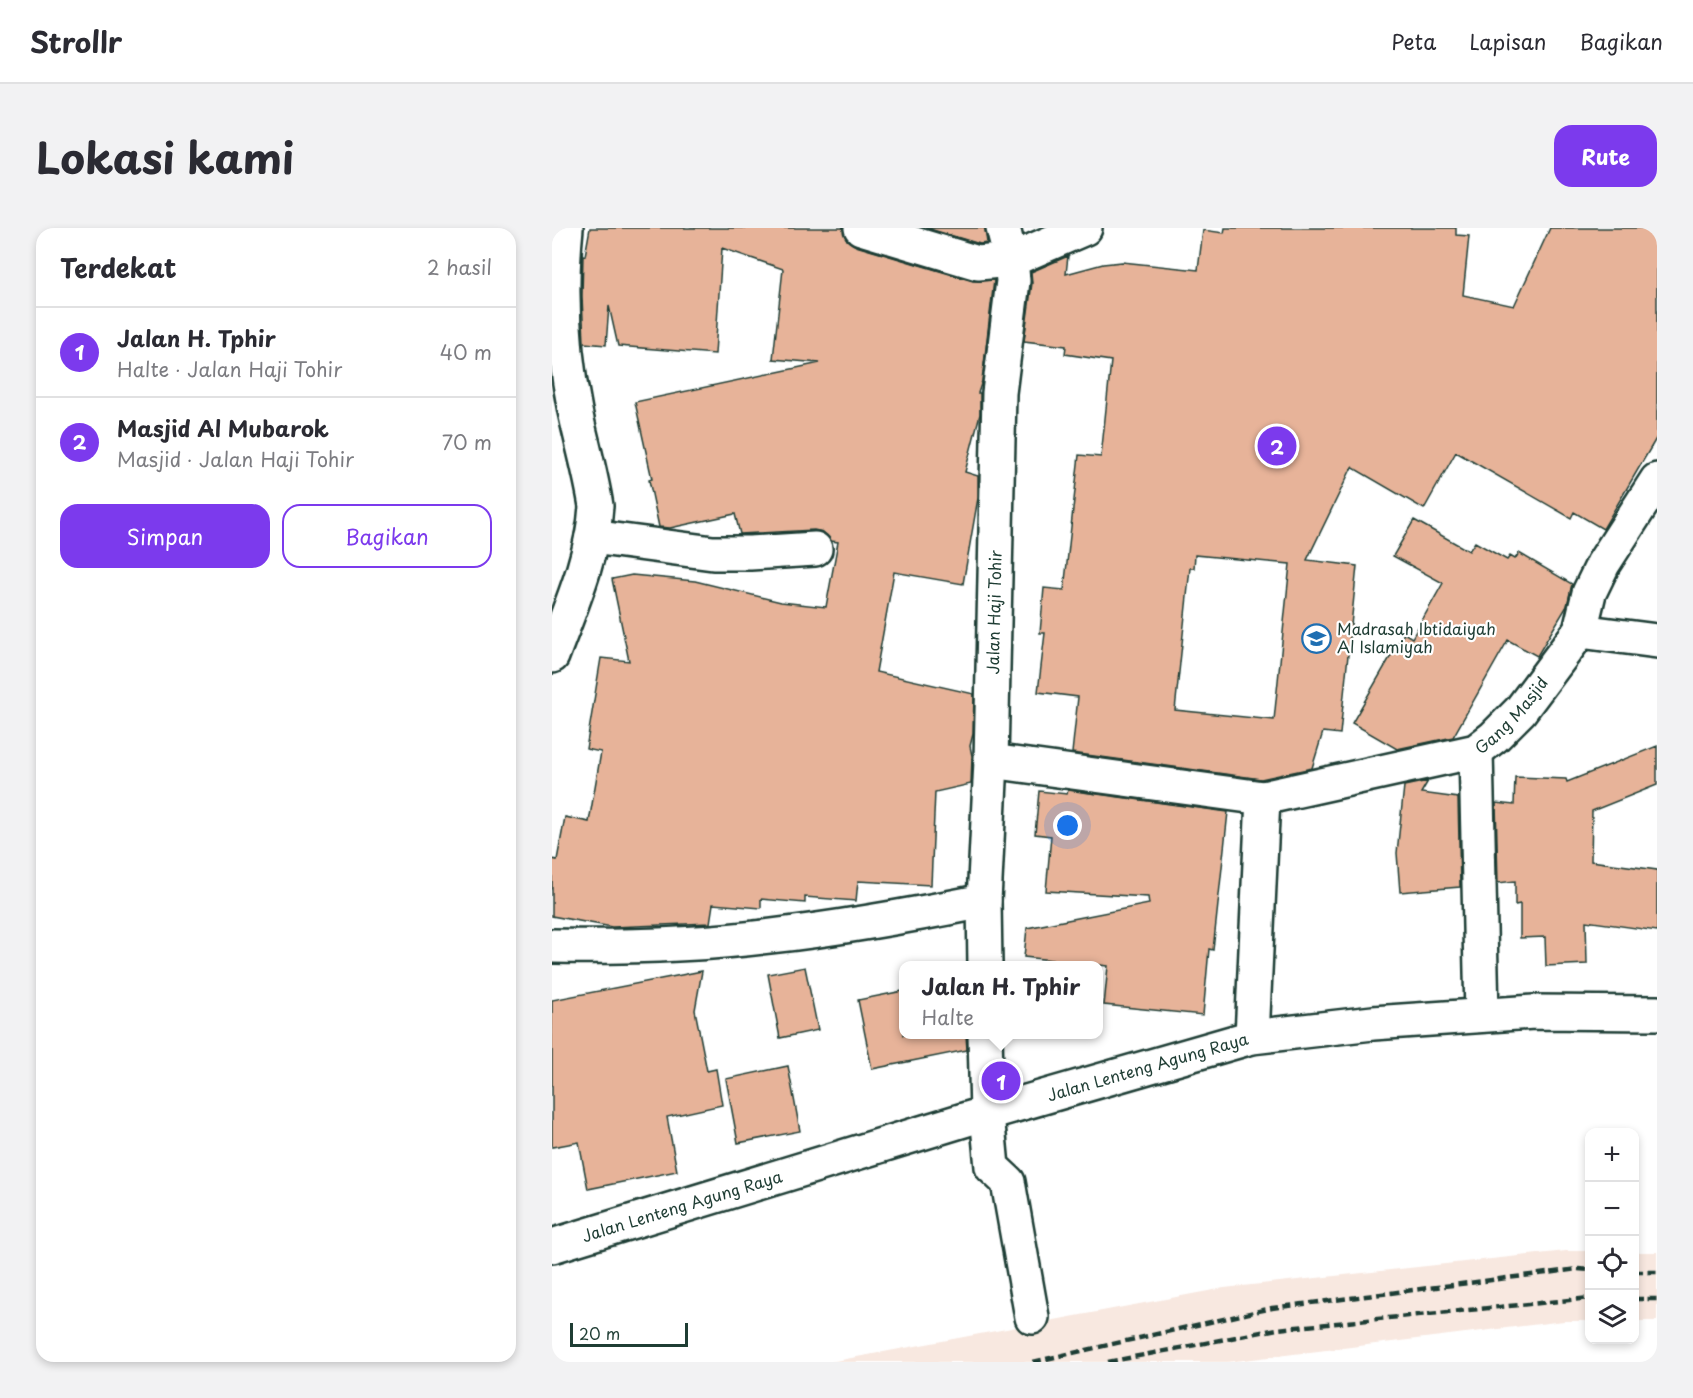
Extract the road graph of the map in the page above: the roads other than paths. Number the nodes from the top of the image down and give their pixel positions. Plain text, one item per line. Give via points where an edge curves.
1 (566, 228) edge
2 (861, 228) edge
3 (1003, 228) edge
4 (1085, 228) edge
5 (1011, 260) junction
6 (1657, 480) edge
7 (1648, 510) edge
8 (592, 537) junction
9 (814, 549) dead end
10 (559, 617) edge
11 (1580, 631) junction
12 (1657, 641) edge
13 (552, 656) edge
14 (1476, 750) junction
15 (991, 760) junction
16 (1263, 798) junction
17 (984, 901) junction
18 (552, 946) edge
19 (985, 961) edge
20 (1657, 1013) edge
21 (1482, 1015) junction
22 (1252, 1037) junction
23 (986, 1039) edge
24 (987, 1114) junction
25 (552, 1246) edge
26 (1032, 1317) dead end

1 - 8 street via 563,309 573,402 596,506
2 - 5 street via 978,263
3 - 5 street, Jalan Haji Tohir
4 - 5 street
5 - 15 street, Jalan Haji Tohir via 1013,281 999,393
6 - 7 street, Gang Masjid
7 - 11 street, Gang Masjid via 1603,564 1589,594
8 - 9 street via 713,553
8 - 10 street via 580,580
10 - 13 street
11 - 12 street
11 - 14 street, Gang Masjid via 1520,711
14 - 16 street
14 - 21 street, Gang Masjid
15 - 16 street
15 - 17 street, Jalan Haji Tohir
16 - 22 street
17 - 18 street via 771,936 600,947
17 - 19 street, Jalan Haji Tohir
20 - 21 street, Jalan Lenteng Agung Raya
21 - 22 street, Jalan Lenteng Agung Raya
22 - 24 street, Jalan Lenteng Agung Raya
23 - 24 street
24 - 25 street, Jalan Lenteng Agung Raya
24 - 26 street via 992,1167 1008,1182

